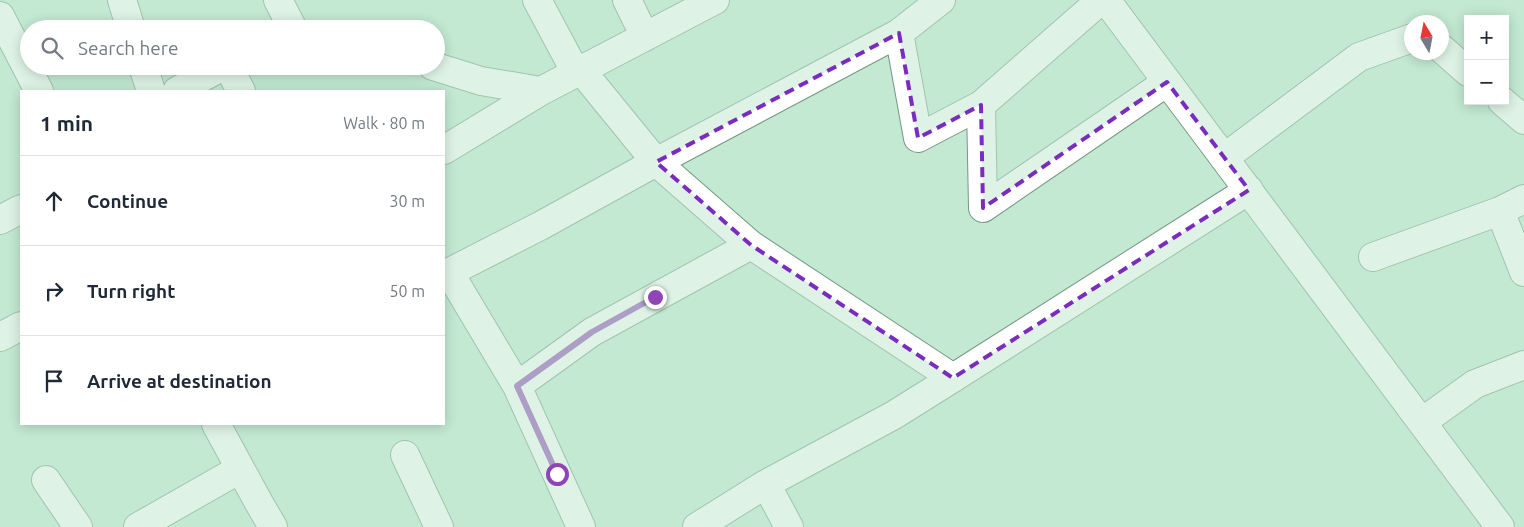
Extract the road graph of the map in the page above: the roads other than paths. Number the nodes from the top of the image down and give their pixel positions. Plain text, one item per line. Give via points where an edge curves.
1 (122, 0) edge
2 (278, 0) edge
3 (537, 0) edge
4 (628, 0) edge
5 (715, 0) edge
6 (942, 0) edge
7 (1101, 0) edge
8 (1106, 0) edge
9 (0, 16) edge
10 (128, 20) edge
11 (288, 20) edge
12 (899, 33) junction
13 (645, 37) junction
14 (1404, 41) edge
15 (20, 54) edge
16 (1449, 55) edge
17 (1464, 68) edge
18 (445, 70) edge
19 (579, 71) junction
20 (31, 75) edge
21 (146, 75) edge
22 (206, 75) edge
23 (233, 75) edge
24 (1167, 82) junction
25 (38, 90) edge
26 (151, 90) edge
27 (179, 90) edge
28 (240, 90) edge
29 (542, 91) junction
30 (981, 105) junction
31 (1507, 105) edge
32 (1524, 120) edge
33 (445, 149) edge
34 (1224, 158) junction
35 (656, 162) junction
36 (1249, 190) junction
37 (1512, 205) edge
38 (20, 210) edge
39 (0, 220) edge
40 (751, 245) junction
41 (1372, 257) dead end
42 (1524, 272) edge
43 (446, 274) edge
44 (20, 327) edge
45 (0, 337) edge
46 (1524, 365) edge
47 (953, 378) junction
48 (517, 386) junction
49 (1422, 422) junction
50 (217, 425) edge
51 (405, 456) dead end
52 (240, 469) junction
53 (46, 480) dead end
54 (766, 484) junction
55 (78, 527) edge
56 (138, 527) edge
57 (273, 527) edge
58 (439, 527) edge
59 (581, 527) edge
60 (697, 527) edge
61 (789, 527) edge
62 (1500, 527) edge

1 - 10 street
2 - 11 street
3 - 19 street
4 - 13 street
5 - 13 street
6 - 12 street
7 - 30 street
8 - 24 street
9 - 15 street
12 - 30 street via 918,138
12 - 35 street
13 - 19 street
14 - 34 street via 1359,58
16 - 17 street
18 - 29 street via 481,81
19 - 29 street
19 - 35 street
20 - 25 street
21 - 26 street
22 - 27 street
23 - 28 street
24 - 30 street via 983,208
24 - 34 street
29 - 33 street
31 - 32 street
34 - 36 street
35 - 40 street
35 - 43 street
36 - 47 street
36 - 49 street
37 - 41 street
37 - 42 street
38 - 39 street
40 - 47 street
40 - 48 street via 592,332
43 - 48 street
44 - 45 street
46 - 49 street via 1476,384
47 - 54 street via 894,415
48 - 59 street
49 - 62 street
50 - 52 street
51 - 58 street
52 - 56 street
52 - 57 street
53 - 55 street
54 - 60 street
54 - 61 street

